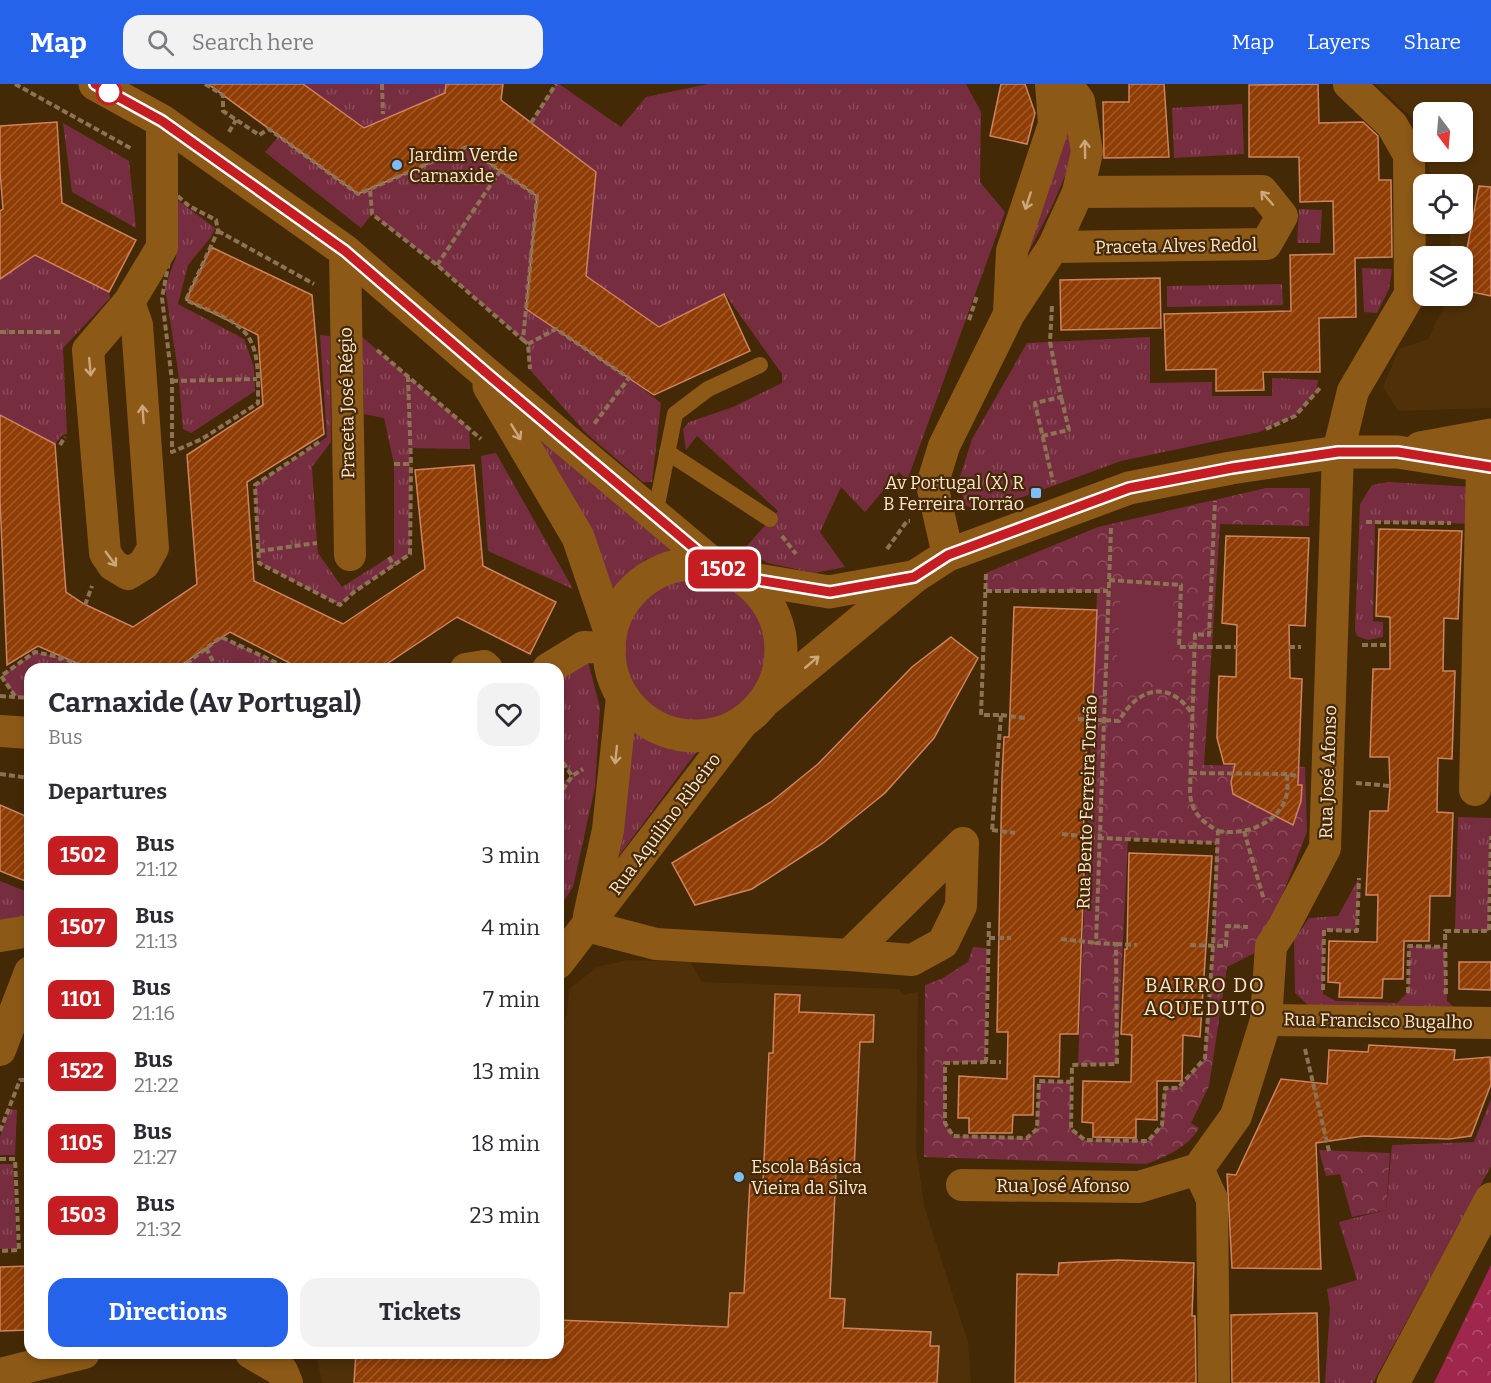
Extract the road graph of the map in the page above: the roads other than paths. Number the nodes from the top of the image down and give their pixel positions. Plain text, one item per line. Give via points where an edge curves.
1 (95, 84) edge
2 (1051, 84) edge
3 (1066, 84) edge
4 (1348, 84) edge
5 (162, 121) junction
6 (1078, 192) junction
7 (1053, 247) junction
8 (345, 251) junction
9 (129, 302) junction
10 (1009, 314) junction
11 (476, 364) junction
12 (760, 365) dead end
13 (1491, 435) edge
14 (667, 452) junction
15 (1338, 452) junction
16 (1398, 452) junction
17 (1487, 467) edge
18 (655, 515) junction
19 (770, 519) road end
20 (350, 555) dead end
21 (948, 555) junction
22 (714, 565) junction
23 (914, 577) junction
24 (745, 578) junction
25 (610, 639) junction
26 (558, 663) edge
27 (622, 697) junction
28 (767, 699) junction
29 (742, 723) junction
30 (0, 731) edge
31 (24, 733) edge
32 (1475, 790) dead end
33 (587, 926) junction
34 (24, 932) edge
35 (0, 936) edge
36 (564, 955) edge
37 (849, 955) dead end
38 (24, 988) edge
39 (1266, 1020) junction
40 (1491, 1023) edge
41 (0, 1050) edge
42 (1198, 1169) junction
43 (962, 1185) dead end
44 (1491, 1198) edge
45 (60, 1359) edge
46 (264, 1359) edge
47 (285, 1369) edge
48 (0, 1374) edge
49 (1214, 1383) edge
50 (1393, 1383) edge

1 - 5 street
2 -> 10 street via 1054,124 1012,251
6 -> 3 street via 1087,152 1079,101
4 - 15 street, Rua José Afonso via 1392,125 1409,155 1410,294 1353,391
5 - 8 street
5 - 9 street via 167,186 162,247
6 - 7 street
7 -> 6 street, Praceta Alves Redol via 1266,244 1282,216 1262,191
7 - 10 street
8 - 11 street
8 - 20 street, Praceta José Régio
9 -> 9 street via 88,350 105,552 113,565 128,574 144,564 153,548 137,325
10 - 21 street via 944,446 932,485
11 - 18 street
11 -> 25 street via 578,537
12 - 14 lane via 708,389 675,414
13 - 16 street
14 - 18 lane
14 - 19 lane
15 - 16 street
15 - 21 street via 1129,488
15 - 39 street, Rua José Afonso via 1325,848 1271,946
16 - 17 street
17 - 32 street via 1480,524
18 - 22 street
21 - 23 street
22 - 24 street
22 - 25 street via 680,564 648,577 624,600
23 - 24 street via 830,592
28 -> 23 street
24 - 28 street via 769,603 781,634 781,668
25 - 26 street via 584,647
25 - 27 street via 609,665
27 - 29 street via 645,721 676,735 711,735
27 -> 33 street, Rua Aquilino Ribeiro via 608,830
28 - 29 street
29 - 33 street, Rua Aquilino Ribeiro
30 - 31 street
33 - 36 street, Rua Aquilino Ribeiro
33 - 37 street via 656,944
34 - 35 street
38 - 41 street
39 - 40 street, Rua Francisco Bugalho
39 - 42 street, Rua José Afonso via 1236,1116
42 - 43 street, Rua José Afonso via 1139,1187
42 - 49 street via 1212,1198
44 - 50 street
45 - 48 street
46 - 47 street

